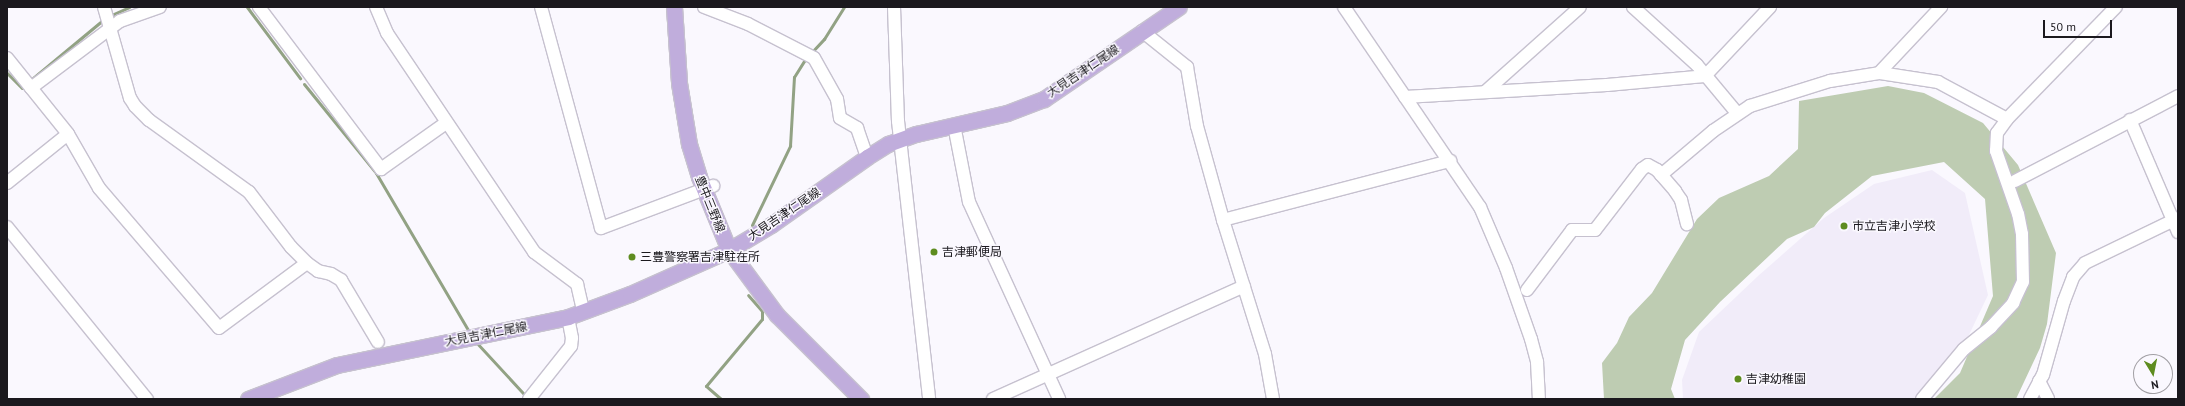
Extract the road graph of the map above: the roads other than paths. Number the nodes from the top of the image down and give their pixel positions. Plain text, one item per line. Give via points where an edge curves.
1 (160, 7) edge
2 (260, 7) edge
3 (376, 7) edge
4 (541, 7) edge
5 (674, 7) edge
6 (704, 7) edge
7 (894, 7) edge
8 (1344, 7) edge
9 (1580, 7) edge
10 (1633, 7) edge
11 (1770, 7) edge
12 (1940, 7) edge
13 (2116, 7) edge
14 (1177, 8) edge
15 (105, 9) edge
16 (110, 25) junction
17 (1142, 31) junction
18 (7, 58) edge
19 (1879, 73) junction
20 (1706, 76) junction
21 (31, 88) junction
22 (1485, 92) junction
23 (2178, 96) edge
24 (1405, 97) junction
25 (1737, 113) junction
26 (2006, 119) junction
27 (2130, 120) junction
28 (446, 123) junction
29 (954, 125) junction
30 (68, 134) junction
31 (900, 139) junction
32 (867, 157) junction
33 (1450, 160) junction
34 (1662, 175) junction
35 (2015, 181) dead end
36 (7, 182) edge
37 (709, 188) junction
38 (2176, 219) edge
39 (1222, 220) junction
40 (1687, 224) dead end
41 (7, 227) edge
42 (2178, 232) edge
43 (729, 250) junction
44 (307, 263) junction
45 (1244, 286) junction
46 (1527, 290) dead end
47 (584, 311) junction
48 (568, 316) junction
49 (378, 342) dead end
50 (1048, 376) junction
51 (2039, 381) junction
52 (250, 396) edge
53 (854, 396) edge
54 (534, 397) edge
55 (148, 399) edge
56 (929, 399) edge
57 (993, 399) edge
58 (1059, 399) edge
59 (1273, 399) edge
60 (1539, 399) edge
61 (1922, 399) edge
62 (2030, 399) edge
63 (2048, 399) edge

1 - 16 street
2 - 28 street via 381,169
3 - 28 street via 387,33
4 - 37 street via 601,228
5 - 37 main road, 豊中三野線 via 681,102 694,163
6 - 32 street via 748,24 814,58 837,99 840,118 857,128
7 - 31 street
8 - 24 street
9 - 22 street
10 - 20 street
11 - 20 street
12 - 19 street
13 - 26 street
14 - 17 main road, 大見吉津仁尾線
15 - 16 street
16 - 21 street
16 - 44 street via 123,77 135,106 149,120 249,192 291,247
17 - 29 main road, 大見吉津仁尾線 via 1044,98 1007,113
17 - 39 street via 1187,67 1197,126
18 - 21 street
19 - 25 street via 1830,81 1774,97
19 - 26 street via 1938,82
20 - 22 street via 1667,81
20 - 25 street
21 - 30 street
22 - 24 street
23 - 27 street
24 - 33 street
25 - 34 street
26 - 61 street via 1997,133 1996,151 2019,221 2024,263 2023,282 2013,303 1991,327 1964,349
27 - 35 street
27 - 38 street
28 - 47 street via 534,252 577,284
29 - 31 main road, 大見吉津仁尾線
29 - 50 street via 969,202
30 - 36 street
30 - 44 street via 99,188 219,328
31 - 32 main road, 大見吉津仁尾線
31 - 56 street
32 - 43 main road, 大見吉津仁尾線 via 771,225
33 - 39 street
33 - 60 street via 1480,207 1506,268 1532,345
34 - 40 street via 1681,200
34 - 46 street via 1648,165 1642,169 1595,230 1572,230
37 - 43 main road, 豊中三野線
38 - 42 street
38 - 51 street via 2085,263 2073,277
39 - 45 street
41 - 55 street
43 - 47 main road, 大見吉津仁尾線
43 - 53 main road, 豊中三野線 via 777,314
44 - 49 street via 318,271 337,277 346,286
45 - 50 street
45 - 59 street via 1265,354
47 - 48 main road, 大見吉津仁尾線
48 - 52 main road, 大見吉津仁尾線 via 336,365
48 - 54 street via 571,346
50 - 57 street
50 - 58 street
51 - 62 street
51 - 63 street

